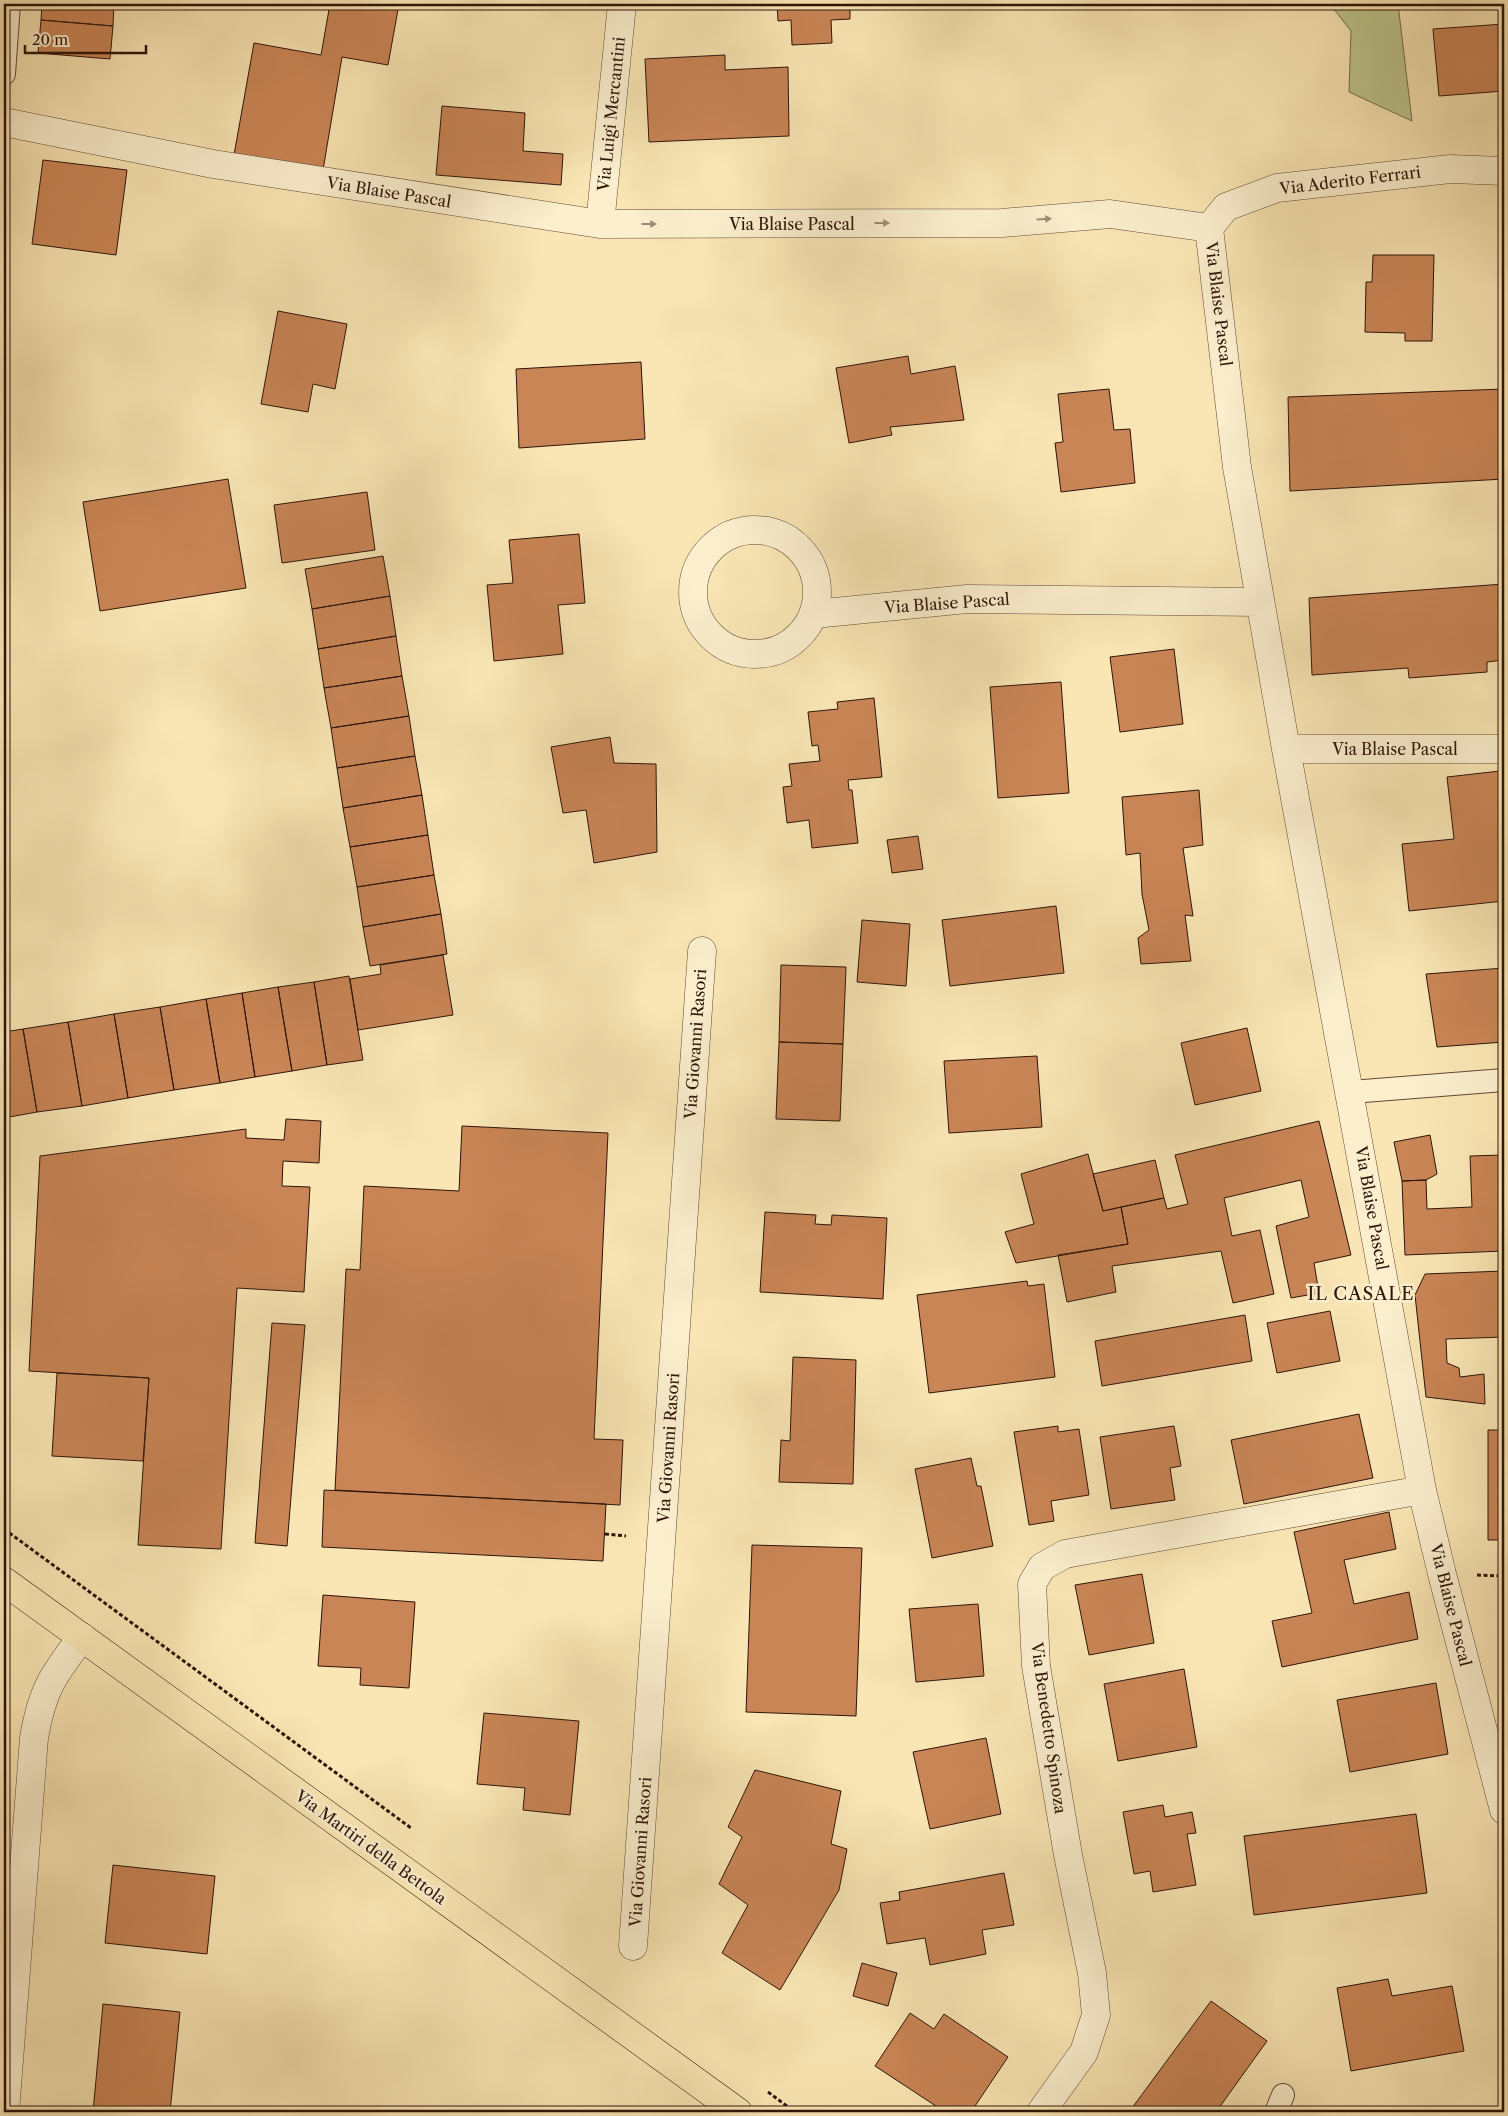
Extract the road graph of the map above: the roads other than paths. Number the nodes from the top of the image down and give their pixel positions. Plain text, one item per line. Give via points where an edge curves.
1 (9, 4) edge
2 (622, 4) edge
3 (4, 74) edge
4 (4, 122) edge
5 (1504, 171) edge
6 (600, 224) junction
7 (1209, 228) junction
8 (1260, 602) junction
9 (814, 614) junction
10 (1286, 749) junction
11 (1504, 750) edge
12 (702, 951) dead end
13 (1504, 1080) edge
14 (1351, 1092) junction
15 (1422, 1490) junction
16 (4, 1580) edge
17 (82, 1637) junction
18 (1504, 1810) edge
19 (634, 1946) dead end
20 (5, 2112) edge
21 (738, 2112) edge
22 (1041, 2112) edge

1 - 3 lane
2 - 6 street, Via Luigi Mercantini
4 - 6 street, Via Blaise Pascal via 213,164
5 - 7 street, Via Aderito Ferrari via 1450,169 1277,188 1226,207
6 -> 7 street, Via Blaise Pascal via 1002,223 1110,214
7 - 8 street, Via Blaise Pascal via 1237,467
8 - 9 street, Via Blaise Pascal via 966,599
8 - 10 street, Via Blaise Pascal
9 - 9 street via 802,633 786,647 765,654 743,654 723,646 706,632 695,613 692,592 696,570 705,553 720,539 738,531 757,529 776,533 794,543 807,557 815,575 817,595
10 - 11 street, Via Blaise Pascal
10 - 14 street, Via Blaise Pascal
12 - 19 street, Via Giovanni Rasori
13 - 14 lane
14 - 15 street, Via Blaise Pascal
15 - 18 street, Via Blaise Pascal
15 - 22 street, Via Benedetto Spinoza via 1065,1554 1042,1567 1032,1584 1036,1666 1092,1973 1096,2015 1084,2052
16 - 17 main road, Via Martiri della Bettola
17 - 20 street via 59,1666 45,1692 34,1738
17 - 21 main road, Via Martiri della Bettola

